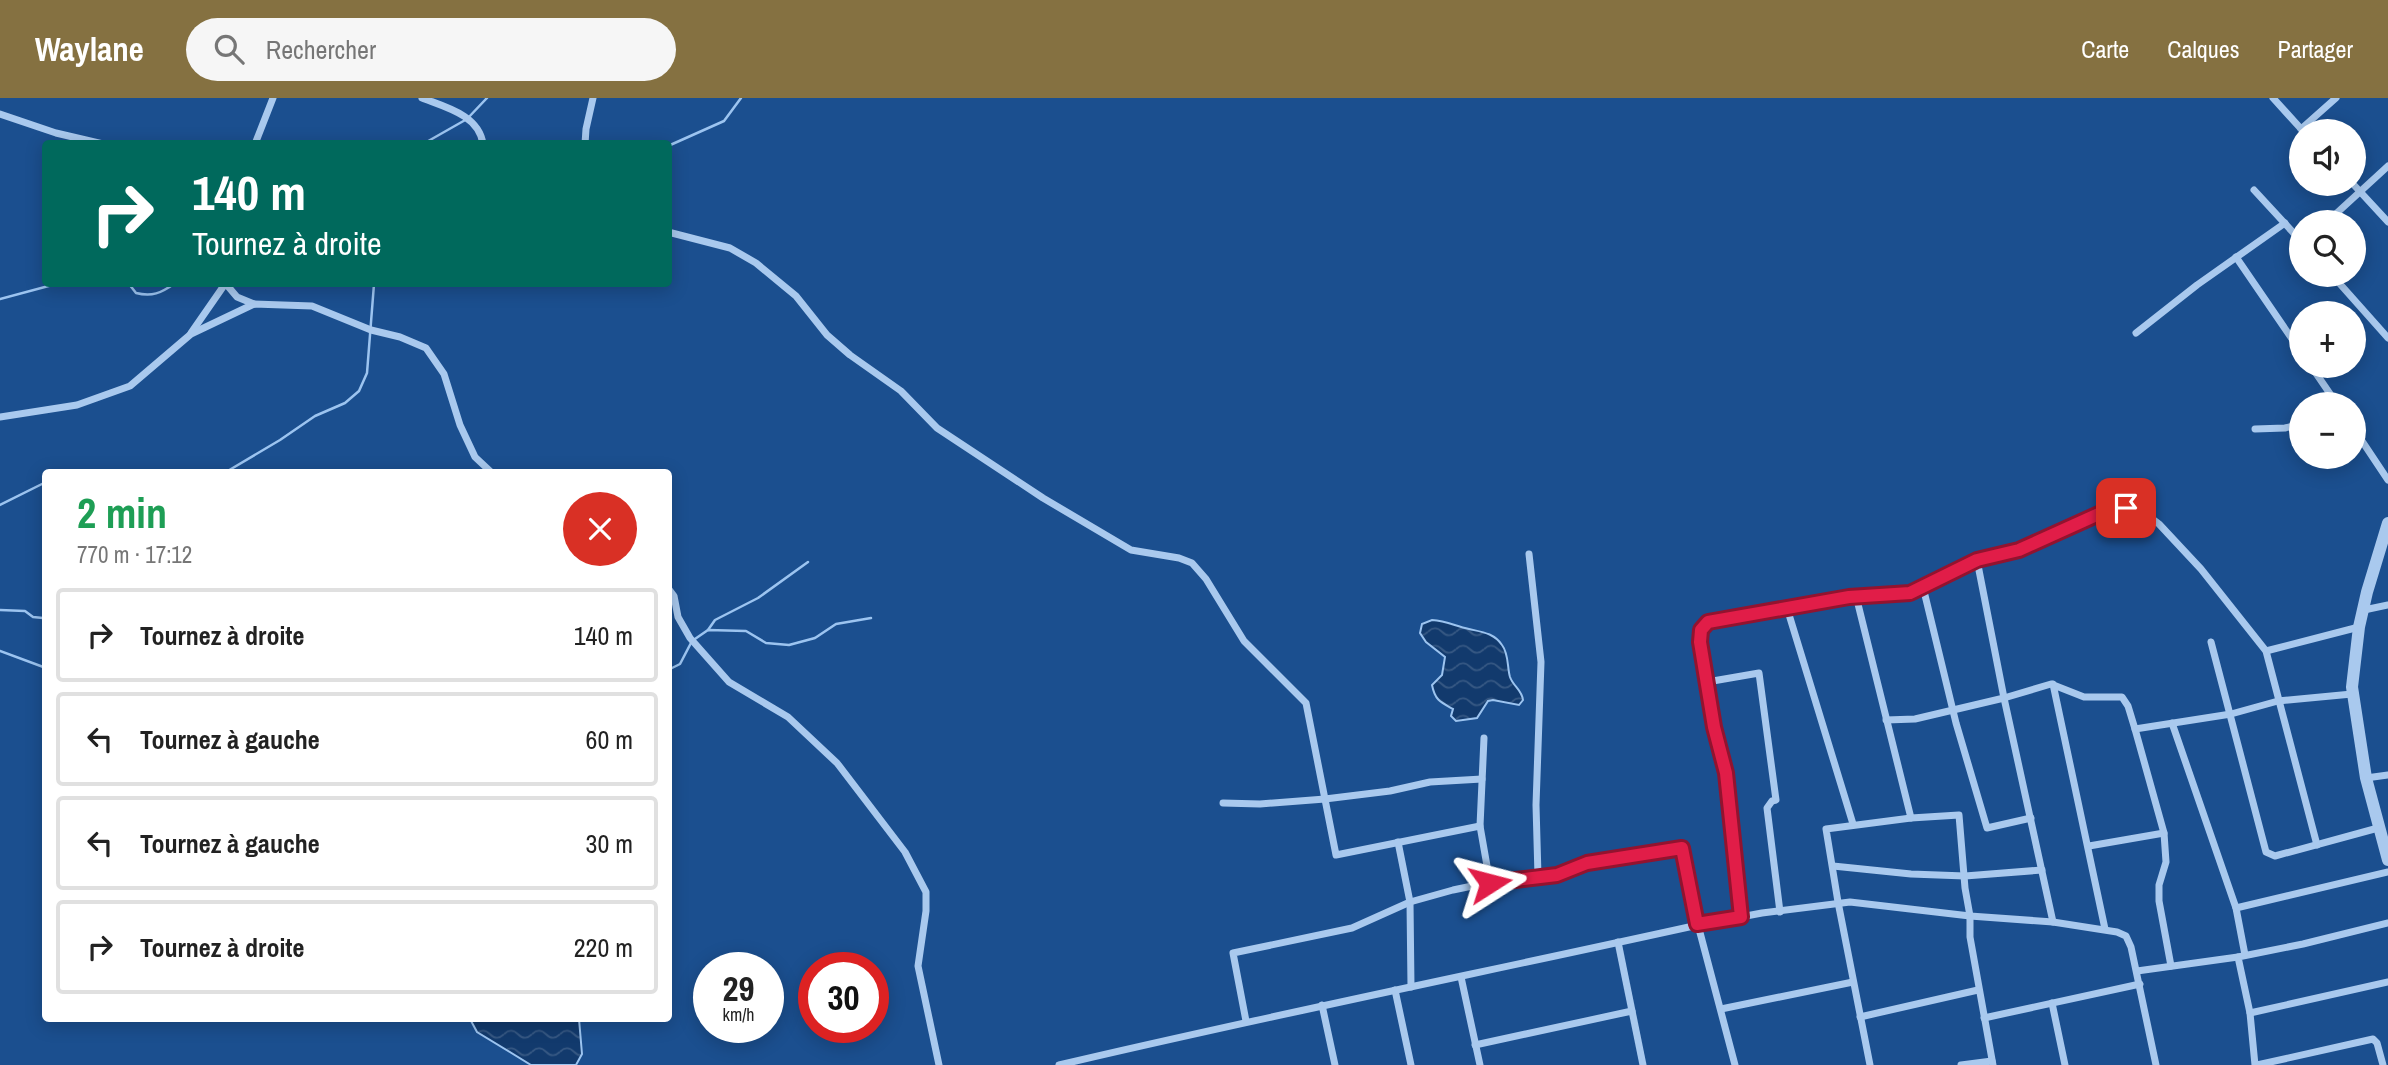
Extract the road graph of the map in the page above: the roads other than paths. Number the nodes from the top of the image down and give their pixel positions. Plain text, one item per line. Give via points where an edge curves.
1 (273, 98) edge
2 (422, 98) edge
3 (593, 98) edge
4 (2273, 98) edge
5 (2336, 98) edge
6 (0, 114) edge
7 (2292, 119) edge
8 (2314, 119) edge
9 (86, 140) edge
10 (257, 140) edge
11 (483, 140) edge
12 (585, 140) edge
13 (2388, 166) edge
14 (2366, 187) edge
15 (2254, 190) dead end
16 (2356, 196) edge
17 (2365, 196) edge
18 (2341, 210) edge
19 (2388, 222) edge
20 (2285, 223) junction
21 (2289, 228) edge
22 (672, 233) edge
23 (2236, 257) junction
24 (223, 287) edge
25 (228, 287) edge
26 (2343, 287) edge
27 (254, 304) junction
28 (2136, 333) dead end
29 (191, 334) junction
30 (2289, 334) edge
31 (2388, 338) edge
32 (0, 417) edge
33 (2289, 427) edge
34 (2255, 429) dead end
35 (2366, 447) edge
36 (488, 469) edge
37 (2388, 480) edge
38 (2388, 523) edge
39 (1529, 554) dead end
40 (1977, 560) junction
41 (1923, 587) junction
42 (672, 593) edge
43 (1856, 596) junction
44 (2388, 605) edge
45 (1787, 608) junction
46 (2364, 610) junction
47 (2359, 627) junction
48 (2211, 642) dead end
49 (2266, 651) junction
50 (1707, 682) junction
51 (2053, 684) junction
52 (2352, 694) junction
53 (2004, 698) junction
54 (2278, 701) junction
55 (1953, 711) junction
56 (2231, 714) junction
57 (1885, 720) junction
58 (2172, 723) junction
59 (2135, 729) junction
60 (1484, 738) dead end
61 (2388, 775) edge
62 (2366, 778) junction
63 (1482, 779) junction
64 (1325, 799) junction
65 (1223, 803) dead end
66 (2031, 817) junction
67 (1911, 818) junction
68 (1853, 824) junction
69 (1480, 826) junction
70 (2378, 828) junction
71 (2164, 833) junction
72 (1398, 842) junction
73 (2317, 845) junction
74 (2088, 846) junction
75 (2388, 860) edge
76 (1833, 866) junction
77 (2042, 870) junction
78 (2388, 872) edge
79 (1538, 876) junction
80 (1965, 876) junction
81 (1490, 883) junction
82 (1410, 902) junction
83 (1838, 902) junction
84 (2236, 908) junction
85 (1780, 912) junction
86 (1970, 916) junction
87 (1741, 917) junction
88 (2053, 922) junction
89 (2388, 923) edge
90 (1698, 925) junction
91 (2105, 929) junction
92 (1618, 942) junction
93 (2241, 956) junction
94 (2171, 966) junction
95 (2137, 971) junction
96 (1461, 977) junction
97 (1853, 982) junction
98 (2388, 982) edge
99 (2140, 985) junction
100 (1411, 987) junction
101 (1395, 990) junction
102 (1978, 990) junction
103 (2052, 1003) junction
104 (1322, 1005) junction
105 (1721, 1009) junction
106 (1632, 1011) junction
107 (2250, 1013) junction
108 (1860, 1017) junction
109 (1984, 1018) junction
110 (1246, 1021) junction
111 (1475, 1045) junction
112 (1992, 1063) edge
113 (1869, 1064) edge
114 (939, 1065) edge
115 (1059, 1065) edge
116 (1335, 1065) edge
117 (1411, 1065) edge
118 (1480, 1065) edge
119 (1643, 1065) edge
120 (1735, 1065) edge
121 (1858, 1065) edge
122 (1961, 1065) edge
123 (2065, 1065) edge
124 (2157, 1065) edge
125 (2256, 1065) edge
126 (2382, 1065) edge

1 - 10 street
2 - 11 street via 474,123
3 - 12 street
4 - 7 street
5 - 8 street
6 - 9 street
13 - 14 street
15 - 20 street
16 - 18 street
17 - 19 street
20 - 21 street
20 - 23 street
22 - 64 street via 730,248 756,263 796,296 827,335 901,391 937,428 1043,498 1131,550 1192,563 1244,641 1306,703
23 - 28 street
23 - 30 street
24 - 29 street
25 - 27 street
26 - 31 street
27 - 29 street
27 - 36 street via 312,306 426,348 444,374 475,457
29 - 32 street via 130,386 77,405
33 - 34 street
35 - 37 street
38 - 46 street
39 - 79 street via 1541,662
40 - 41 street
40 - 49 street via 2019,550 2112,508 2142,511 2201,569
40 - 53 street
41 - 43 street via 1900,595
41 - 55 street
42 - 114 street via 690,638 719,672 788,717 837,763 905,852 926,892 918,966
43 - 45 street
43 - 57 street
44 - 46 street
45 - 50 street via 1708,622 1701,630 1700,642
45 - 68 street
46 - 47 street
47 - 49 street
47 - 52 street
48 - 56 street
49 - 54 street
50 - 85 street via 1759,673 1776,800 1769,803 1767,814
50 - 87 street via 1726,773
51 - 53 street
51 - 59 street via 2084,697 2119,695
51 - 74 street
52 - 54 street
52 - 62 street
53 - 55 street
53 - 66 street
54 - 56 street
54 - 73 street
55 - 57 street
55 - 66 street via 1987,828
56 - 58 street
56 - 73 street via 2266,852 2275,856
57 - 67 street
58 - 59 street
58 - 84 street
59 - 71 street
60 - 63 street
61 - 62 street
62 - 70 street
63 - 64 street via 1430,782
63 - 69 street
64 - 65 street
64 - 72 street via 1336,855
66 - 77 street
67 - 68 street
67 - 80 street via 1959,815
68 - 76 street via 1826,829
69 - 72 street
69 - 81 street
70 - 73 street
70 - 75 street
71 - 74 street
71 - 94 street via 2166,862 2158,894
72 - 82 street
74 - 91 street
76 - 80 street
76 - 83 street
77 - 80 street
77 - 88 street
78 - 84 street
79 - 81 street
79 - 90 street via 1682,848
80 - 86 street
81 - 82 street
82 - 100 street
82 - 110 street via 1352,928 1233,953
83 - 85 street
83 - 86 street
83 - 97 street
84 - 93 street
85 - 87 street
86 - 88 street
86 - 102 street
87 - 90 street
88 - 91 street
89 - 93 street
90 - 92 street
90 - 105 street
91 - 95 street via 2126,936
92 - 96 street
92 - 106 street
93 - 94 street
93 - 107 street
94 - 95 street
95 - 99 street
96 - 100 street
96 - 111 street
97 - 105 street
97 - 108 street
98 - 107 street
99 - 103 street
99 - 124 street
100 - 101 street
101 - 104 street
101 - 117 street
102 - 108 street
102 - 109 street
103 - 109 street
103 - 123 street
104 - 110 street
104 - 116 street
105 - 120 street
106 - 111 street
106 - 119 street
107 - 125 street
108 - 113 street
109 - 112 street
110 - 115 street
111 - 118 street
112 - 122 street
113 - 121 street
125 - 126 street via 2373,1039

